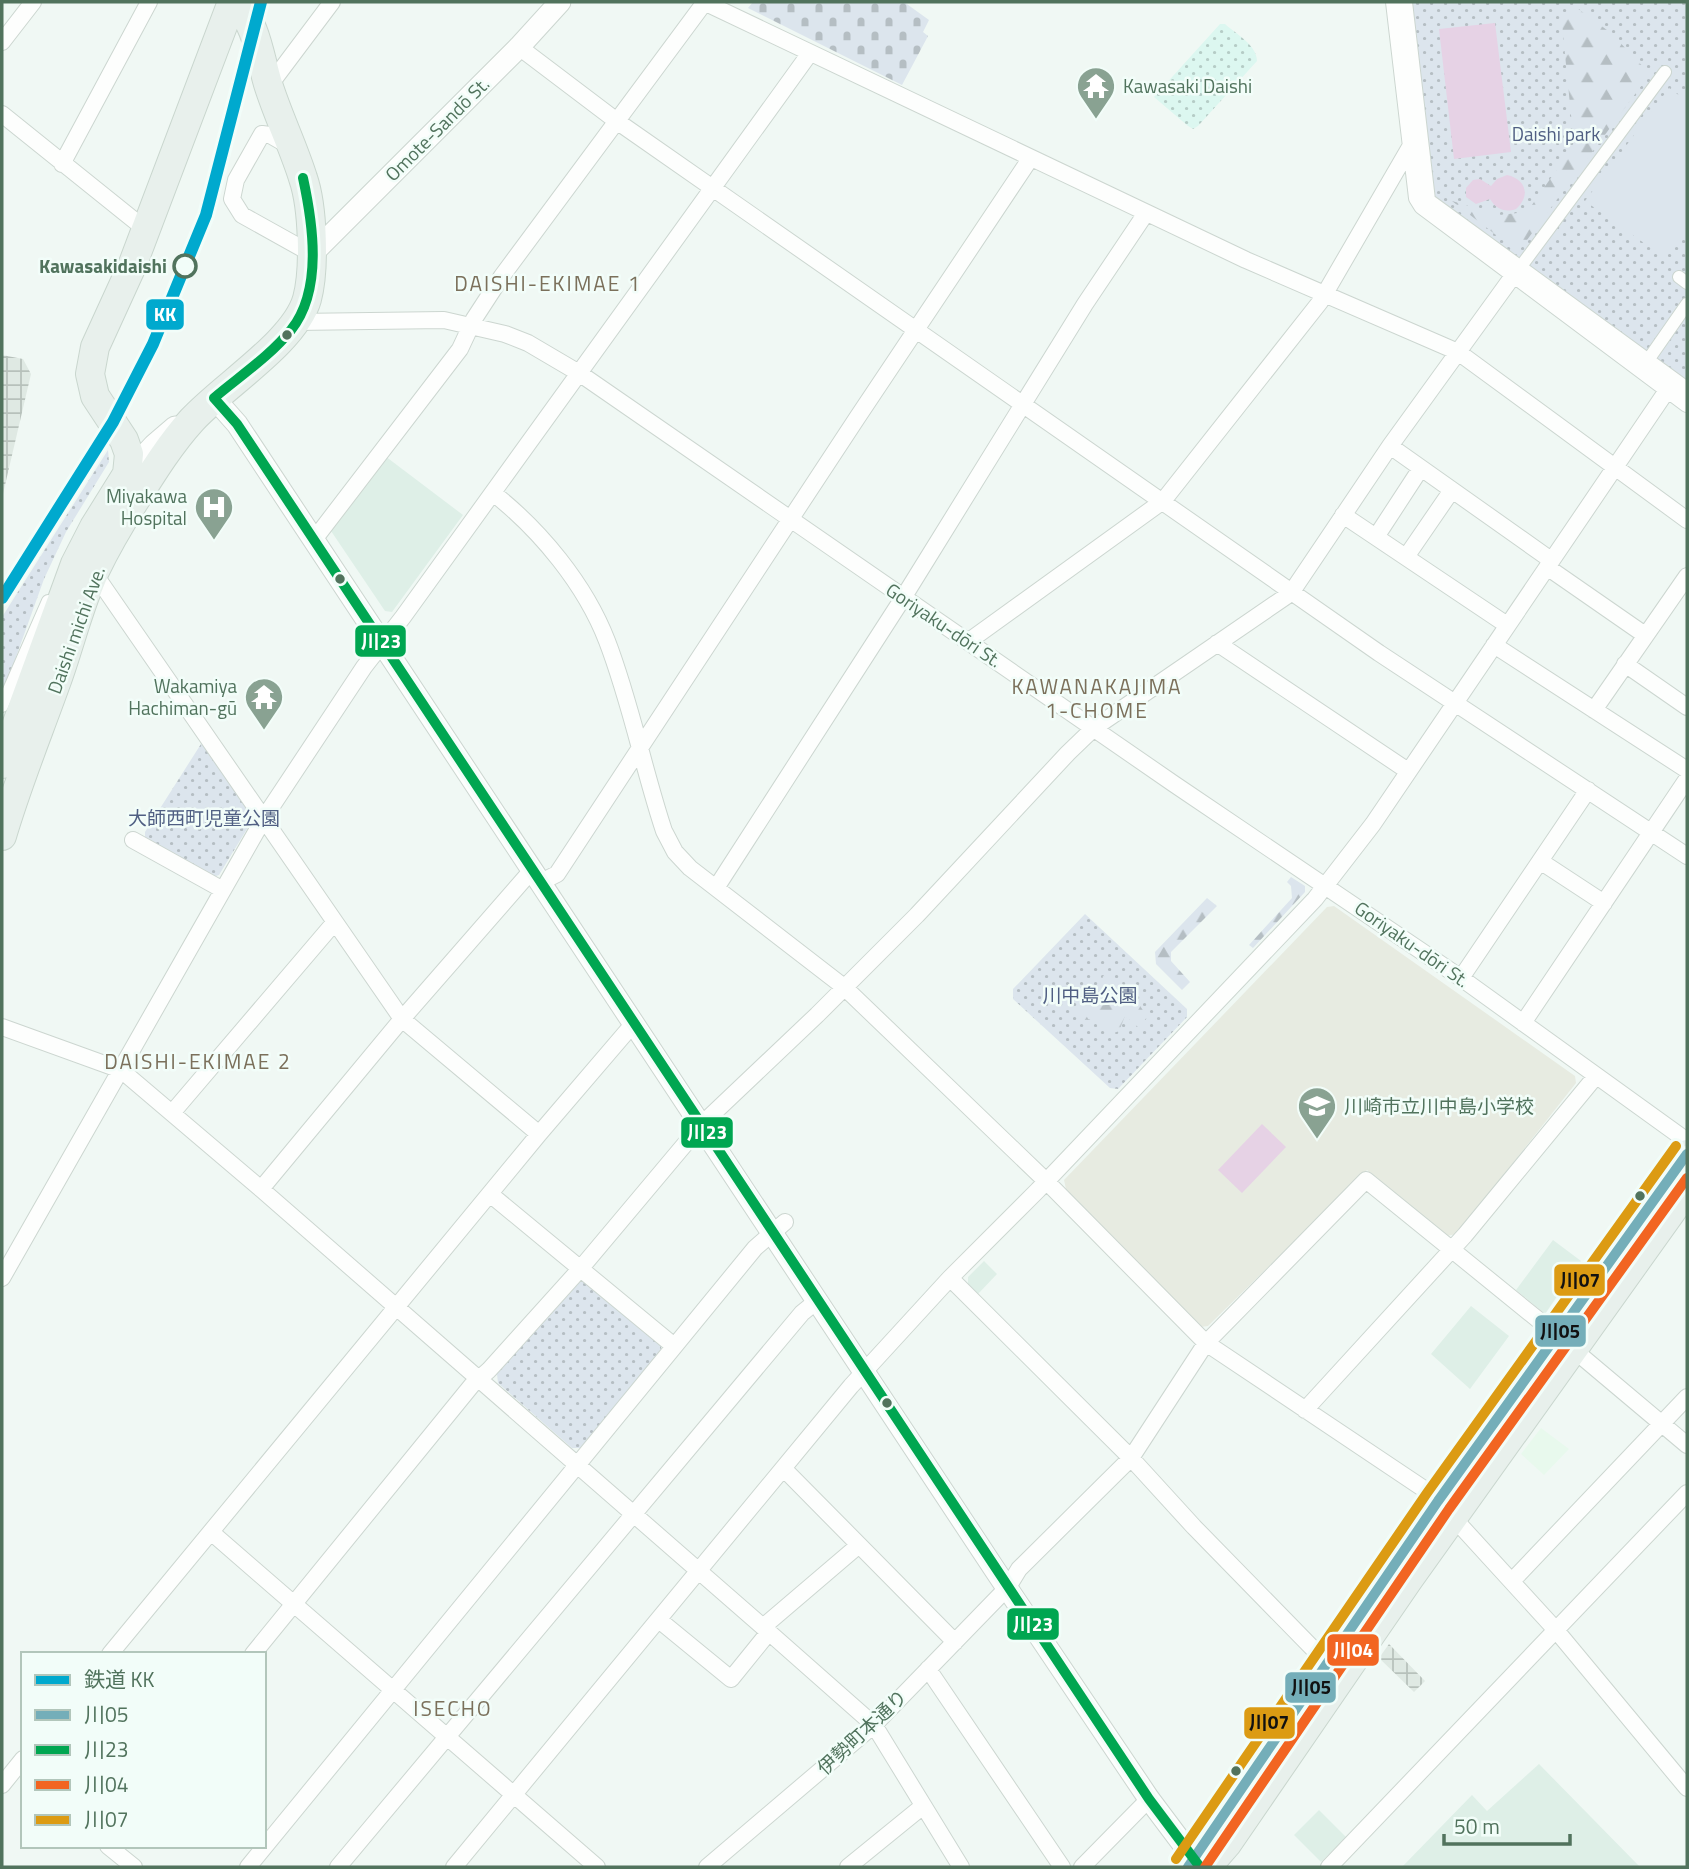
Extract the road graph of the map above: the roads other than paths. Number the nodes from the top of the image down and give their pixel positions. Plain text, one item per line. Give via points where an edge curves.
1 (33, 2) edge
2 (149, 2) edge
3 (234, 2) edge
4 (332, 2) edge
5 (560, 2) edge
6 (705, 2) edge
7 (1394, 2) edge
8 (1406, 2) edge
9 (2, 42) edge
10 (519, 47) junction
11 (810, 53) junction
12 (1665, 72) dead end
13 (269, 86) junction
14 (2, 114) edge
15 (618, 122) junction
16 (1410, 146) junction
17 (291, 147) junction
18 (1030, 159) junction
19 (62, 164) junction
20 (712, 187) junction
21 (1146, 213) junction
22 (145, 229) junction
23 (312, 254) junction
24 (1517, 271) junction
25 (1324, 296) junction
26 (1687, 304) edge
27 (296, 323) junction
28 (472, 325) junction
29 (916, 331) junction
30 (1458, 352) junction
31 (1648, 360) junction
32 (579, 373) junction
33 (1687, 388) edge
34 (1668, 389) junction
35 (214, 397) junction
36 (1687, 404) edge
37 (1023, 405) junction
38 (1390, 446) junction
39 (1616, 467) junction
40 (1421, 468) junction
41 (125, 471) junction
42 (1452, 490) junction
43 (493, 493) junction
44 (1163, 501) junction
45 (1343, 515) junction
46 (790, 520) junction
47 (1687, 520) edge
48 (317, 536) junction
49 (1376, 537) junction
50 (1406, 557) junction
51 (1549, 563) junction
52 (85, 569) junction
53 (1687, 576) edge
54 (1291, 593) junction
55 (903, 598) junction
56 (1507, 625) junction
57 (1645, 635) junction
58 (970, 641) junction
59 (1217, 643) junction
60 (382, 644) junction
61 (1494, 645) junction
62 (1625, 664) junction
63 (1456, 702) junction
64 (2, 706) edge
65 (1687, 707) edge
66 (1594, 710) junction
67 (1094, 729) junction
68 (641, 748) junction
69 (2, 764) edge
70 (1687, 770) edge
71 (1408, 771) junction
72 (1687, 779) edge
73 (1588, 790) junction
74 (264, 818) junction
75 (1651, 831) junction
76 (2, 836) edge
77 (133, 840) dead end
78 (1687, 856) edge
79 (1540, 861) junction
80 (536, 876) junction
81 (1326, 887) junction
82 (716, 888) junction
83 (223, 890) junction
84 (1604, 903) junction
85 (334, 923) junction
86 (1461, 978) junction
87 (844, 987) junction
88 (402, 1019) junction
89 (634, 1023) junction
90 (1523, 1023) junction
91 (2, 1027) edge
92 (121, 1070) junction
93 (1596, 1076) junction
94 (172, 1113) junction
95 (701, 1125) junction
96 (540, 1134) junction
97 (1687, 1141) edge
98 (1687, 1154) edge
99 (1046, 1181) junction
100 (261, 1189) junction
101 (1687, 1190) edge
102 (490, 1194) junction
103 (772, 1234) junction
104 (1452, 1249) junction
105 (581, 1268) junction
106 (2, 1278) edge
107 (950, 1278) junction
108 (818, 1300) junction
109 (397, 1308) junction
110 (1206, 1343) junction
111 (1566, 1343) junction
112 (674, 1346) junction
113 (870, 1366) junction
114 (479, 1380) junction
115 (1687, 1397) edge
116 (1305, 1410) junction
117 (1662, 1424) junction
118 (1687, 1445) edge
119 (1131, 1458) junction
120 (577, 1466) junction
121 (784, 1469) junction
122 (1687, 1493) edge
123 (1445, 1509) junction
124 (633, 1513) junction
125 (211, 1532) junction
126 (859, 1545) junction
127 (698, 1570) junction
128 (1512, 1581) junction
129 (1008, 1587) junction
130 (294, 1604) junction
131 (659, 1620) junction
132 (1555, 1629) junction
133 (766, 1630) junction
134 (955, 1642) junction
135 (112, 1652) edge
136 (255, 1652) edge
137 (1326, 1662) junction
138 (928, 1669) junction
139 (394, 1690) junction
140 (874, 1725) junction
141 (447, 1737) junction
142 (21, 1762) edge
143 (10, 1776) edge
144 (1687, 1788) edge
145 (513, 1795) junction
146 (1149, 1798) junction
147 (923, 1806) junction
148 (266, 1845) edge
149 (110, 1848) edge
150 (264, 1848) edge
151 (1197, 1865) edge
152 (134, 1867) edge
153 (248, 1867) edge
154 (338, 1867) edge
155 (454, 1867) edge
156 (597, 1867) edge
157 (707, 1867) edge
158 (848, 1867) edge
159 (961, 1867) edge
160 (1062, 1867) edge
161 (1082, 1867) edge
162 (1329, 1867) edge

1 - 9 street
2 - 19 street
3 - 13 highway, Daishi michi Ave. via 248,16
3 - 22 highway, Daishi michi Ave.
4 - 13 street
5 - 10 street, Omote-Sandō St.
6 - 11 street
6 - 15 street
7 - 16 street
8 - 24 street via 1429,200
10 - 15 street
10 - 23 street, Omote-Sandō St.
11 - 18 street
11 - 20 street
12 - 24 street
13 - 17 highway, Daishi michi Ave.
14 - 19 street
15 - 20 street
15 - 28 street via 502,276
16 - 24 street via 1422,206
16 - 25 street
17 - 23 highway, Daishi michi Ave. via 307,193
17 - 23 street via 262,134 236,180 232,199 242,215
18 - 21 street
18 - 29 street
19 - 22 street
20 - 29 street
20 - 32 street
21 - 25 street
21 - 37 street
22 - 41 highway, Daishi michi Ave. via 95,347 90,374 94,396 129,454
23 - 27 highway, Daishi michi Ave. via 307,299
24 - 30 street
24 - 31 street
24 - 34 street
25 - 30 street
25 - 44 street
26 - 31 street
27 - 28 street, Goriyaku-dōri St. via 415,319
27 - 35 highway, Daishi michi Ave.
28 - 32 street, Goriyaku-dōri St. via 528,343
28 - 48 street via 460,349
29 - 37 street
29 - 46 street
30 - 38 street
30 - 39 street
31 - 33 street
32 - 43 street
32 - 46 street, Goriyaku-dōri St.
34 - 36 street
34 - 39 street
35 - 41 street
35 - 48 street
35 - 52 highway, Daishi michi Ave. via 165,455
37 - 44 street
37 - 55 street
38 - 40 street
38 - 45 street
39 - 47 street
39 - 51 street
40 - 42 street
40 - 49 street
41 - 52 highway, Daishi michi Ave. via 94,527
41 - 64 street via 77,540
42 - 50 street
42 - 51 street
43 - 60 street
43 - 68 street via 540,536 590,608 606,639
44 - 54 street
44 - 58 street
45 - 49 street
45 - 54 street
46 - 55 street, Goriyaku-dōri St.
46 - 68 street
48 - 60 street
49 - 50 street
50 - 56 street
51 - 56 street
51 - 57 street
52 - 69 highway, Daishi michi Ave.
52 - 74 street
52 - 76 highway, Daishi michi Ave. via 56,685
53 - 57 street
54 - 59 street
54 - 63 street
55 - 58 street, Goriyaku-dōri St.
55 - 82 street
56 - 61 street
57 - 62 street
58 - 67 street, Goriyaku-dōri St.
59 - 67 street
59 - 71 street
60 - 74 street
60 - 80 street
61 - 63 street
61 - 66 street
62 - 65 street
62 - 66 street
63 - 71 street
63 - 73 street
66 - 70 street
67 - 81 street, Goriyaku-dōri St.
67 - 87 street
68 - 80 street via 557,874
68 - 82 street via 664,831 675,852
71 - 81 street
72 - 75 street
73 - 75 street
73 - 79 street
74 - 83 street
74 - 85 street
75 - 78 street
75 - 84 street
77 - 83 street
79 - 84 street
79 - 86 street
80 - 88 street
80 - 89 street
81 - 86 street, Goriyaku-dōri St.
81 - 99 street
82 - 87 street
83 - 92 street
84 - 90 street
85 - 88 street
85 - 94 street
86 - 90 street, Goriyaku-dōri St.
87 - 95 street
87 - 99 street
88 - 96 street
88 - 100 street
89 - 95 street
89 - 96 street
90 - 93 street, Goriyaku-dōri St.
91 - 92 street
92 - 94 street
92 - 106 street
93 - 97 street, Goriyaku-dōri St.
93 - 104 street
94 - 100 street
95 - 103 street
95 - 105 street
96 - 102 street
98 - 111 highway
99 - 107 street
99 - 110 street
100 - 109 street
101 - 111 highway
102 - 105 street
102 - 109 street
103 - 108 street
103 - 112 street
104 - 110 street, 伊勢町本通り via 1366,1180
104 - 111 street
104 - 116 street
105 - 112 street
105 - 114 street
107 - 113 street
107 - 119 street
108 - 113 street
108 - 124 street via 802,1313
109 - 114 street
109 - 125 street
110 - 116 street
110 - 119 street, 伊勢町本通り
111 - 117 street
111 - 123 highway
112 - 120 street
113 - 121 street
113 - 129 street
114 - 120 street
114 - 130 street
115 - 117 street
116 - 123 street via 1424,1489
117 - 118 street
117 - 128 street
119 - 129 street, 伊勢町本通り via 1018,1569
119 - 137 street
120 - 124 street
120 - 139 street
121 - 126 street
121 - 127 street
122 - 132 street
123 - 128 street
123 - 137 highway
123 - 151 highway via 1227,1844
124 - 127 street
124 - 141 street
125 - 130 street
125 - 135 street
126 - 133 street
126 - 134 street
127 - 131 street
127 - 133 street
128 - 132 street
129 - 134 street, 伊勢町本通り
129 - 146 street
130 - 136 street
130 - 139 street
131 - 133 street via 731,1679
131 - 145 street
132 - 144 street
132 - 162 street
133 - 140 street
134 - 138 street, 伊勢町本通り
137 - 151 highway
138 - 140 street, 伊勢町本通り
138 - 160 street
139 - 141 street
139 - 148 street
140 - 147 street
140 - 157 street, 伊勢町本通り
141 - 145 street
141 - 154 street
142 - 143 street
145 - 155 street
145 - 156 street
146 - 151 street
146 - 161 street
147 - 158 street
147 - 159 street
149 - 152 street
150 - 153 street

